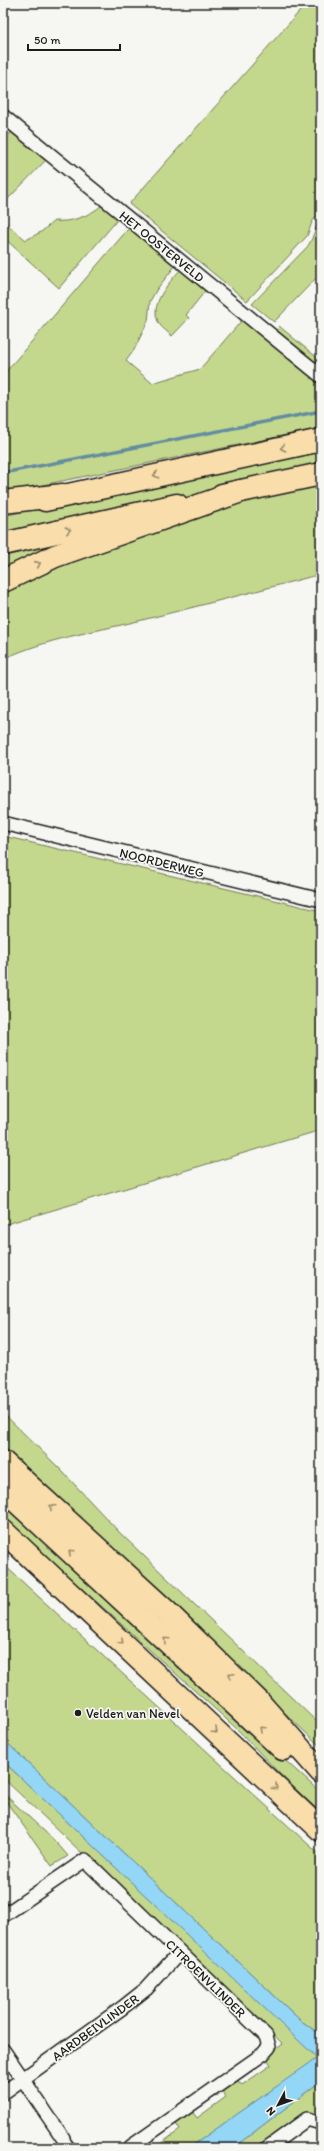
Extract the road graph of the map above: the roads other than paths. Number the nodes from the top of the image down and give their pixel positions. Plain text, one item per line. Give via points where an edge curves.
1 (3, 116) edge
2 (321, 376) edge
3 (321, 440) edge
4 (321, 474) edge
5 (241, 491) junction
6 (63, 495) junction
7 (3, 502) edge
8 (3, 510) edge
9 (3, 544) edge
10 (3, 581) edge
11 (3, 823) edge
12 (321, 900) edge
13 (3, 1462) edge
14 (3, 1490) edge
15 (3, 1531) edge
16 (3, 1546) edge
17 (92, 1615) junction
18 (321, 1772) edge
19 (321, 1784) edge
20 (321, 1830) edge
21 (3, 1916) edge
22 (180, 1953) junction
23 (3, 2050) edge
24 (24, 2079) junction
25 (3, 2093) edge
26 (321, 2122) edge
27 (67, 2143) edge
28 (129, 2148) edge
29 (267, 2148) edge

1 - 2 street, HET OOSTERVELD
3 -> 6 highway
4 - 5 highway
9 -> 5 highway
10 -> 5 highway via 55,556
6 - 7 highway
6 - 8 highway
11 - 12 street, NOORDERWEG
18 -> 13 highway via 259,1702 167,1612
19 -> 14 highway
15 - 17 highway
16 - 17 highway
17 -> 20 highway
21 - 22 street, CITROENVLINDER via 85,1860
22 - 24 street, AARDBEIVLINDER via 146,1989
22 - 28 street, CITROENVLINDER via 266,2036 269,2047 263,2054
23 - 24 street
24 - 25 street, AARDBEIVLINDER
24 - 27 street
26 - 29 street via 307,2119

